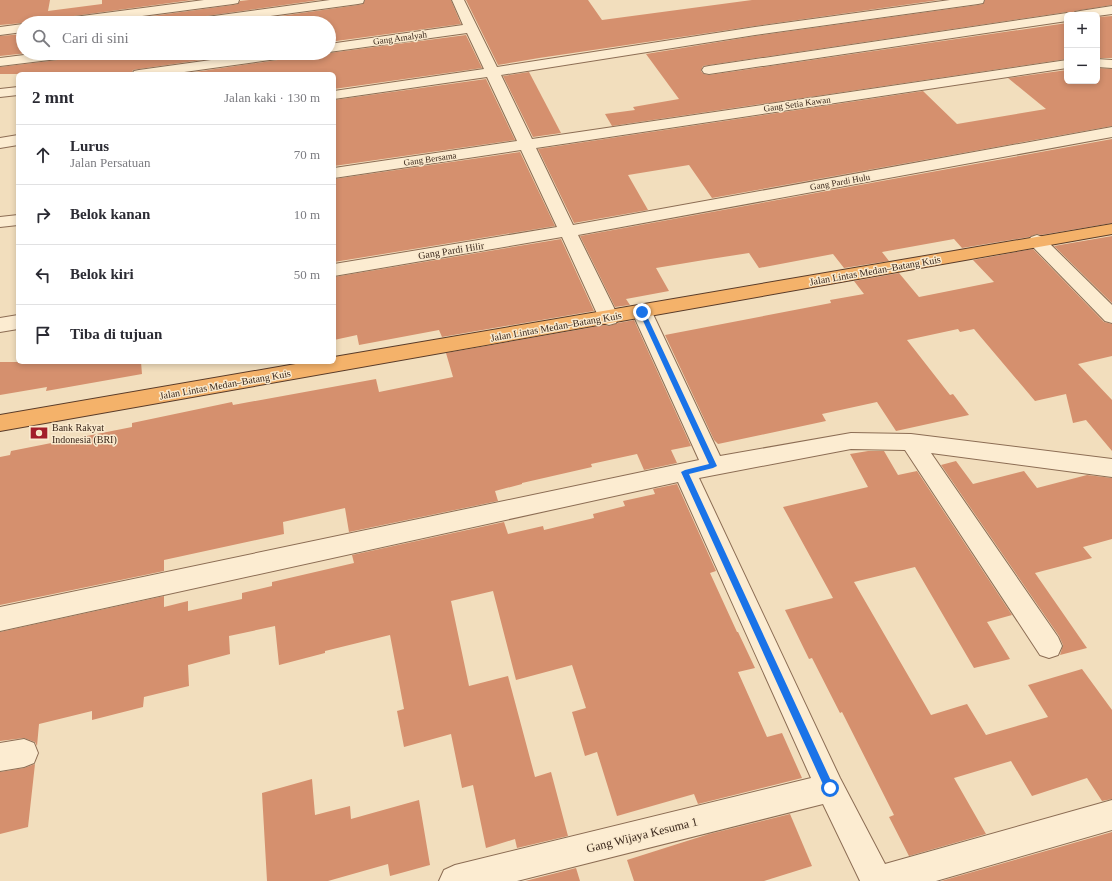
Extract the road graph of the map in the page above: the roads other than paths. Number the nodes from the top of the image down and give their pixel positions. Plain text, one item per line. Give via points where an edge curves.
1 (233, 0) edge
2 (358, 0) edge
3 (461, 0) edge
4 (978, 0) edge
5 (1112, 10) edge
6 (1099, 12) edge
7 (112, 16) edge
8 (243, 16) edge
9 (1064, 17) edge
10 (471, 28) junction
11 (16, 29) edge
12 (0, 31) edge
13 (336, 47) edge
14 (16, 60) edge
15 (240, 60) edge
16 (0, 62) edge
17 (1100, 63) edge
18 (1064, 64) edge
19 (1112, 64) edge
20 (709, 70) dead end
21 (153, 72) edge
22 (491, 72) junction
23 (16, 91) edge
24 (0, 93) edge
25 (336, 95) edge
26 (1112, 132) edge
27 (16, 140) edge
28 (0, 143) edge
29 (526, 144) junction
30 (336, 173) edge
31 (16, 220) edge
32 (0, 222) edge
33 (1112, 229) edge
34 (568, 231) junction
35 (1038, 241) junction
36 (336, 270) edge
37 (642, 312) junction
38 (1112, 316) edge
39 (608, 318) junction
40 (16, 322) edge
41 (0, 325) edge
42 (0, 423) edge
43 (911, 442) junction
44 (713, 466) junction
45 (1112, 468) edge
46 (685, 472) junction
47 (0, 619) edge
48 (1049, 646) dead end
49 (830, 788) junction
50 (1112, 815) edge
51 (456, 881) edge
52 (876, 881) edge
53 (882, 881) edge

1 - 7 street
2 - 8 street
3 - 10 street
4 - 22 street via 755,30
5 - 6 street
9 - 20 street
10 - 13 street, Gang Amalyah
10 - 22 street
11 - 12 street
14 - 16 street
15 - 21 street
17 - 19 street
18 - 29 street, Gang Setia Kawan
22 - 25 street
22 - 29 street
23 - 24 street
26 - 34 street, Gang Pardi Hulu
27 - 28 street
29 - 30 street, Gang Bersama
29 - 34 street
31 - 32 street
33 - 35 highway, Jalan Lintas Medan–Batang Kuis
34 - 36 street, Gang Pardi Hilir
34 - 39 street
35 - 37 highway, Jalan Lintas Medan–Batang Kuis
35 - 38 street
37 - 39 highway, Jalan Lintas Medan–Batang Kuis
37 - 44 street
39 - 42 highway, Jalan Lintas Medan–Batang Kuis
40 - 41 street
43 - 44 street via 851,441
43 - 45 street
43 - 48 street
44 - 46 street
46 - 47 street
46 - 49 street
49 - 51 street, Gang Wijaya Kesuma 1
49 - 52 street
50 - 53 street

